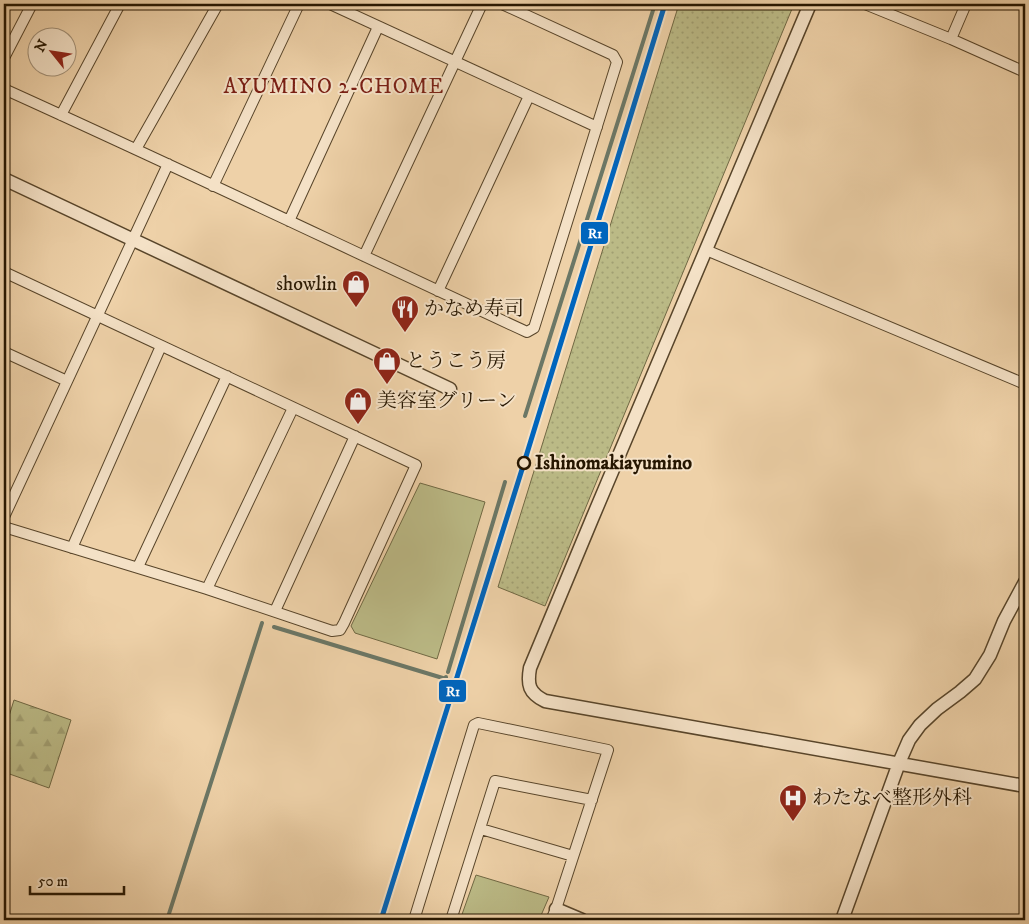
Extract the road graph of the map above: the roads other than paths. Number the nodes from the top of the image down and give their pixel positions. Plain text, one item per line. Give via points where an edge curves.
1 (32, 4) edge
2 (120, 4) edge
3 (218, 4) edge
4 (299, 4) edge
5 (330, 4) edge
6 (482, 4) edge
7 (502, 4) edge
8 (810, 4) edge
9 (865, 4) edge
10 (966, 4) edge
11 (378, 27) junction
12 (951, 39) junction
13 (4, 58) edge
14 (455, 61) junction
15 (1025, 72) edge
16 (4, 88) edge
17 (529, 96) junction
18 (61, 114) junction
19 (597, 127) junction
20 (136, 149) junction
21 (168, 164) junction
22 (4, 179) edge
23 (213, 186) junction
24 (289, 221) junction
25 (132, 239) junction
26 (706, 250) junction
27 (364, 256) junction
28 (4, 272) edge
29 (438, 290) junction
30 (96, 316) junction
31 (161, 346) junction
32 (4, 352) edge
33 (227, 376) junction
34 (67, 381) junction
35 (1025, 384) edge
36 (450, 389) dead end
37 (293, 408) junction
38 (355, 436) junction
39 (4, 517) edge
40 (4, 527) edge
41 (72, 548) junction
42 (138, 567) junction
43 (1025, 582) edge
44 (207, 589) junction
45 (275, 611) junction
46 (899, 763) junction
47 (1025, 786) edge
48 (592, 800) junction
49 (481, 829) junction
50 (573, 856) junction
51 (554, 914) edge
52 (414, 920) edge
53 (451, 920) edge
54 (582, 920) edge
55 (842, 920) edge

1 - 13 street
2 - 18 street
3 - 20 street
4 - 23 street
5 - 11 street
6 - 14 street
7 - 19 street via 613,55 617,62
8 - 26 street
9 - 12 street
10 - 12 street
11 - 14 street
11 - 24 street
12 - 15 street
14 - 17 street
14 - 27 street
16 - 18 street
17 - 19 street
17 - 29 street
18 - 20 street
19 - 29 street via 534,328 527,332
20 - 21 street
21 - 23 street
21 - 25 street
22 - 25 street
23 - 24 street
24 - 27 street
25 - 30 street
25 - 36 street
26 - 35 street
26 - 46 street via 530,668 528,681 531,690 545,701
27 - 29 street
28 - 30 street
30 - 31 street
30 - 34 street
31 - 33 street
31 - 41 street
32 - 34 street
33 - 37 street
33 - 42 street
34 - 39 street
37 - 38 street
37 - 44 street
38 - 45 street
38 - 45 street via 416,464 344,623 340,630 332,630
40 - 41 street
41 - 42 street
42 - 44 street
43 - 46 street via 975,679 920,726 909,740
44 - 45 street
46 - 47 street
46 - 55 street
48 - 49 street via 495,781
48 - 50 street
48 - 52 street via 608,750 478,723 474,725
49 - 50 street
49 - 53 street
50 - 51 street
51 - 54 street

